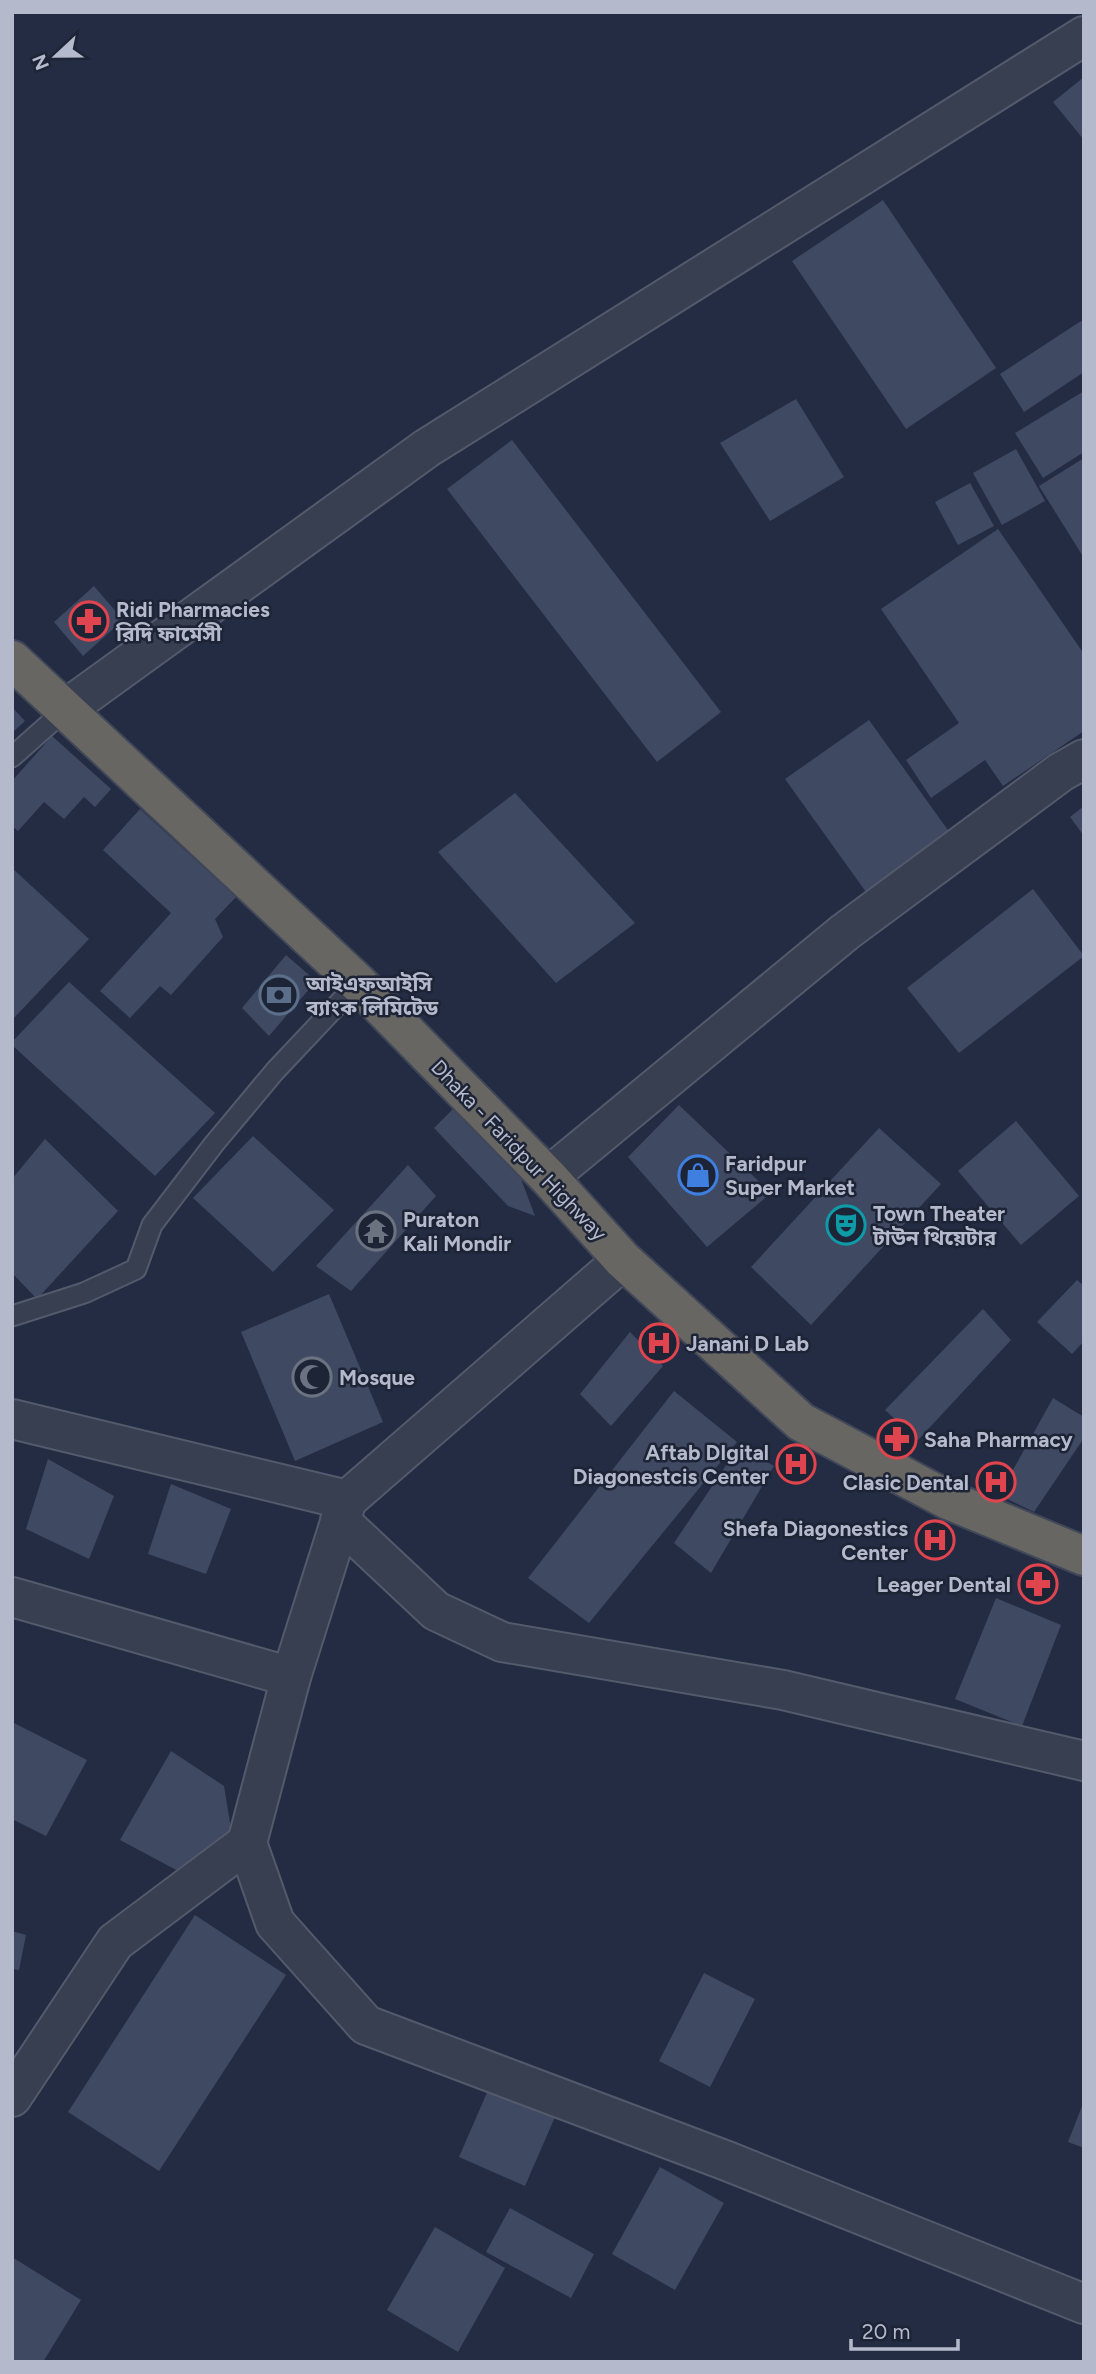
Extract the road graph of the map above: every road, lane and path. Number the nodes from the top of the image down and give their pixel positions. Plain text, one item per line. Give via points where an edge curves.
1 (1084, 36) edge
2 (12, 660) edge
3 (66, 709) junction
4 (12, 757) edge
5 (1084, 758) edge
6 (358, 983) junction
7 (548, 1177) junction
8 (623, 1260) junction
9 (12, 1316) edge
10 (12, 1419) edge
11 (344, 1510) junction
12 (1084, 1556) edge
13 (12, 1597) edge
14 (291, 1677) junction
15 (1084, 1762) edge
16 (247, 1843) junction
17 (12, 2097) edge
18 (1084, 2304) edge

1 - 3 street via 427,448
2 - 3 highway, Dhaka - Faridpur Highway
3 - 4 lane
3 - 6 highway, Dhaka - Faridpur Highway
5 - 7 street via 845,932
6 - 7 highway, Dhaka - Faridpur Highway
6 - 9 lane via 214,1144 152,1224 136,1269 84,1293
7 - 8 highway, Dhaka - Faridpur Highway
8 - 11 street
8 - 12 highway, Dhaka - Faridpur Highway via 801,1422 948,1500
10 - 11 street
11 - 14 street
11 - 15 street via 436,1611 502,1642 783,1690
13 - 14 street
14 - 16 street
16 - 17 street via 115,1942
16 - 18 street via 275,1923 366,2025 727,2161

